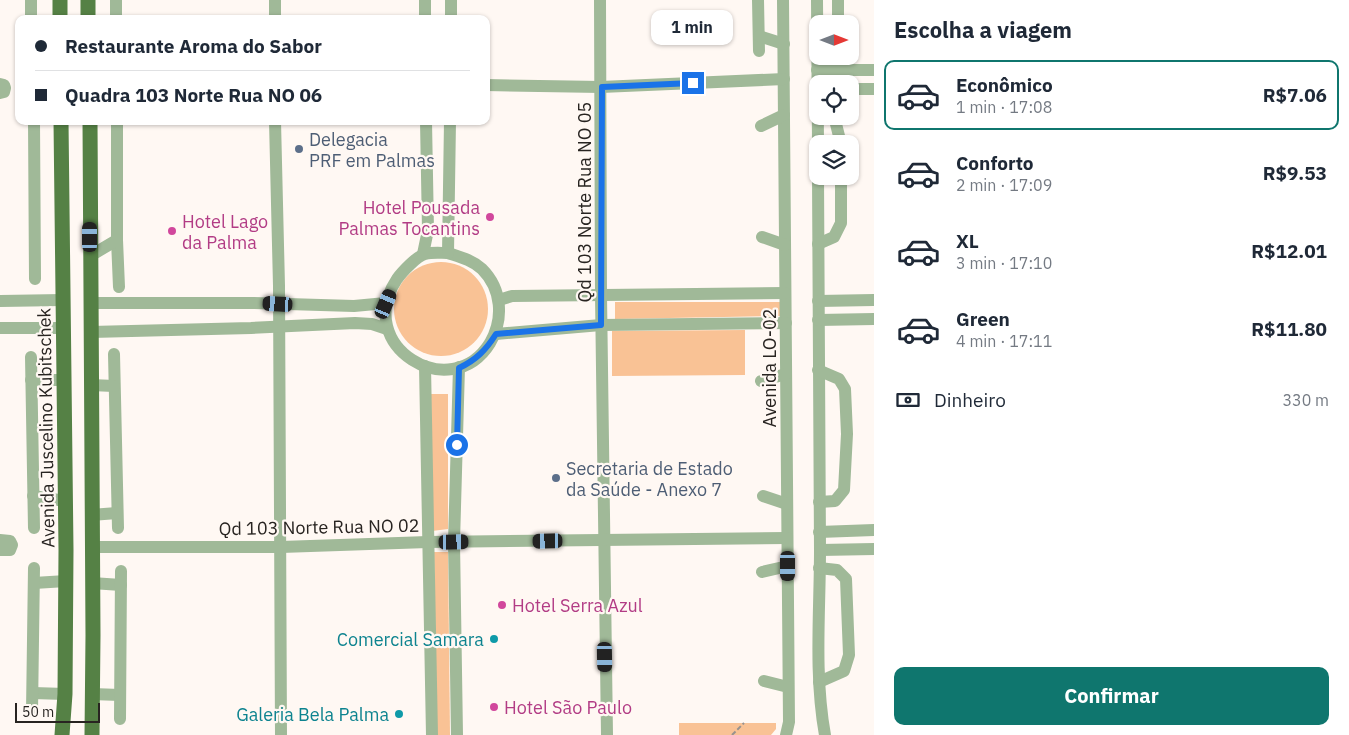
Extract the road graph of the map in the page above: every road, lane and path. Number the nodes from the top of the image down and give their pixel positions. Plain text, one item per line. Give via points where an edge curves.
1 (31, 0) edge
2 (60, 0) edge
3 (88, 0) edge
4 (116, 0) edge
5 (275, 0) edge
6 (424, 0) edge
7 (451, 0) edge
8 (600, 0) edge
9 (758, 0) edge
10 (783, 0) edge
11 (817, 0) edge
12 (838, 0) edge
13 (31, 15) edge
14 (60, 15) edge
15 (88, 15) edge
16 (116, 15) edge
17 (275, 15) edge
18 (425, 15) edge
19 (451, 15) edge
20 (817, 15) edge
21 (838, 15) edge
22 (759, 36) junction
23 (784, 44) junction
24 (759, 51) dead end
25 (817, 65) edge
26 (817, 70) junction
27 (874, 70) edge
28 (817, 75) edge
29 (784, 79) junction
30 (0, 84) edge
31 (490, 84) edge
32 (602, 87) junction
33 (859, 89) edge
34 (874, 89) edge
35 (0, 93) edge
36 (784, 115) junction
37 (35, 125) edge
38 (61, 125) edge
39 (90, 125) edge
40 (114, 125) edge
41 (275, 125) edge
42 (426, 125) edge
43 (450, 125) edge
44 (760, 126) dead end
45 (818, 185) edge
46 (841, 185) edge
47 (762, 237) dead end
48 (117, 240) junction
49 (818, 244) junction
50 (785, 245) junction
51 (448, 253) junction
52 (423, 254) junction
53 (90, 256) junction
54 (35, 279) dead end
55 (119, 287) dead end
56 (785, 293) junction
57 (600, 295) junction
58 (0, 300) edge
59 (63, 300) junction
60 (499, 300) junction
61 (874, 300) edge
62 (818, 301) junction
63 (90, 303) junction
64 (278, 304) junction
65 (386, 304) junction
66 (818, 320) junction
67 (874, 320) edge
68 (786, 323) junction
69 (601, 325) junction
70 (278, 327) junction
71 (0, 328) edge
72 (63, 328) junction
73 (388, 329) junction
74 (90, 332) junction
75 (496, 334) junction
76 (114, 354) dead end
77 (31, 357) dead end
78 (425, 366) junction
79 (459, 368) junction
80 (818, 370) junction
81 (786, 374) junction
82 (31, 380) junction
83 (64, 380) junction
84 (761, 381) dead end
85 (91, 385) junction
86 (114, 386) junction
87 (33, 496) junction
88 (763, 496) dead end
89 (65, 501) junction
90 (819, 502) junction
91 (787, 504) junction
92 (117, 513) junction
93 (92, 515) junction
94 (34, 528) dead end
95 (118, 528) dead end
96 (874, 530) edge
97 (819, 532) junction
98 (787, 538) junction
99 (603, 539) junction
100 (0, 540) edge
101 (428, 542) junction
102 (454, 542) junction
103 (92, 546) junction
104 (281, 547) junction
105 (874, 549) edge
106 (0, 550) edge
107 (820, 550) junction
108 (788, 566) junction
109 (34, 568) dead end
110 (819, 568) junction
111 (121, 571) dead end
112 (762, 572) dead end
113 (66, 581) junction
114 (34, 583) junction
115 (92, 583) junction
116 (121, 586) junction
117 (764, 681) dead end
118 (819, 682) junction
119 (788, 686) junction
120 (33, 693) junction
121 (65, 694) junction
122 (92, 694) junction
123 (120, 695) junction
124 (32, 711) dead end
125 (120, 720) dead end
126 (744, 723) dead end
127 (62, 735) edge
128 (92, 735) edge
129 (281, 735) edge
130 (432, 735) edge
131 (457, 735) edge
132 (607, 735) edge
133 (732, 735) edge
134 (786, 735) edge
135 (825, 735) edge

1 - 13 street
2 - 14 main road
3 - 15 main road
4 - 16 street
5 - 17 street
6 - 18 street
7 - 19 street
8 - 32 street, Qd 103 Norte Rua NO 05
9 - 22 street
10 - 23 street, Avenida LO-02
11 - 20 street
12 - 21 street
22 - 23 street
22 - 24 street
23 - 29 street, Avenida LO-02
25 - 26 street
26 - 27 street
26 - 28 street
29 - 32 street
29 - 36 street, Avenida LO-02
30 - 35 street via 5,88
31 - 32 street
32 - 57 street, Qd 103 Norte Rua NO 05
33 - 34 street
36 - 44 street
36 - 50 street, Avenida LO-02
37 - 54 street
38 - 59 main road, Avenida Juscelino Kubitschek
39 - 53 main road
40 - 48 street
41 - 64 street
42 - 52 street via 428,230
43 - 51 street
45 - 49 street
46 - 49 street via 841,223 834,237
47 - 50 street
48 - 53 street
48 - 55 street
49 - 62 street
50 - 56 street, Avenida LO-02
51 - 52 street
51 - 60 street via 467,259 482,269
52 - 65 street via 404,268
53 - 63 main road
56 - 57 street
56 - 68 street, Avenida LO-02
57 - 60 street via 512,296
57 - 69 street, Qd 103 Norte Rua NO 05
58 - 59 street
59 - 72 main road, Avenida Juscelino Kubitschek
60 - 75 street
61 - 62 street
62 - 66 street
63 - 64 street
63 - 74 main road
64 - 65 street
64 - 70 street
65 - 73 street
66 - 67 street
66 - 80 street
68 - 69 street
68 - 81 street, Avenida LO-02
69 - 75 street
69 - 99 street, Qd 103 Norte Rua NO 05
70 - 73 street via 355,323
70 - 74 street
70 - 104 street
71 - 72 street
72 - 83 main road, Avenida Juscelino Kubitschek
73 - 78 street via 404,355
74 - 85 main road
75 - 79 street via 486,350
76 - 86 street
77 - 82 street
78 - 79 street via 439,370
78 - 101 street
79 - 102 street
80 - 90 street
80 - 90 street via 839,379 845,389 847,434 844,490 834,501
81 - 84 street
81 - 91 street, Avenida LO-02
82 - 83 street
82 - 87 street
83 - 89 main road, Avenida Juscelino Kubitschek
85 - 86 street
85 - 93 main road
86 - 92 street
87 - 89 street
87 - 94 street
88 - 91 street
89 - 113 main road, Avenida Juscelino Kubitschek
90 - 97 street
91 - 98 street, Avenida LO-02
92 - 93 street
92 - 95 street
93 - 103 main road
96 - 97 street
97 - 107 street
98 - 99 street, Qd 103 Norte Rua NO 02
98 - 108 street, Avenida LO-02
99 - 102 street, Qd 103 Norte Rua NO 02
99 - 132 street, Qd 103 Norte Rua NO 05
100 - 106 street via 9,540 12,545 10,550
101 - 102 street, Qd 103 Norte Rua NO 02
101 - 104 street, Qd 103 Norte Rua NO 02
101 - 130 street
102 - 131 street
103 - 104 street, Qd 103 Norte Rua NO 02
103 - 115 main road
104 - 129 street
105 - 107 street
107 - 110 street
108 - 112 street
108 - 119 street, Avenida LO-02
109 - 114 street
110 - 118 street
110 - 118 street via 837,570 846,578 848,655 844,671
111 - 116 street
113 - 114 street
113 - 121 main road, Avenida Juscelino Kubitschek
114 - 120 street
115 - 116 street
115 - 122 main road
116 - 123 street
117 - 119 street
118 - 135 street
119 - 134 street, Avenida LO-02
120 - 121 street
120 - 124 street
121 - 127 main road, Avenida Juscelino Kubitschek
122 - 123 street
122 - 128 main road
123 - 125 street
126 - 133 path

